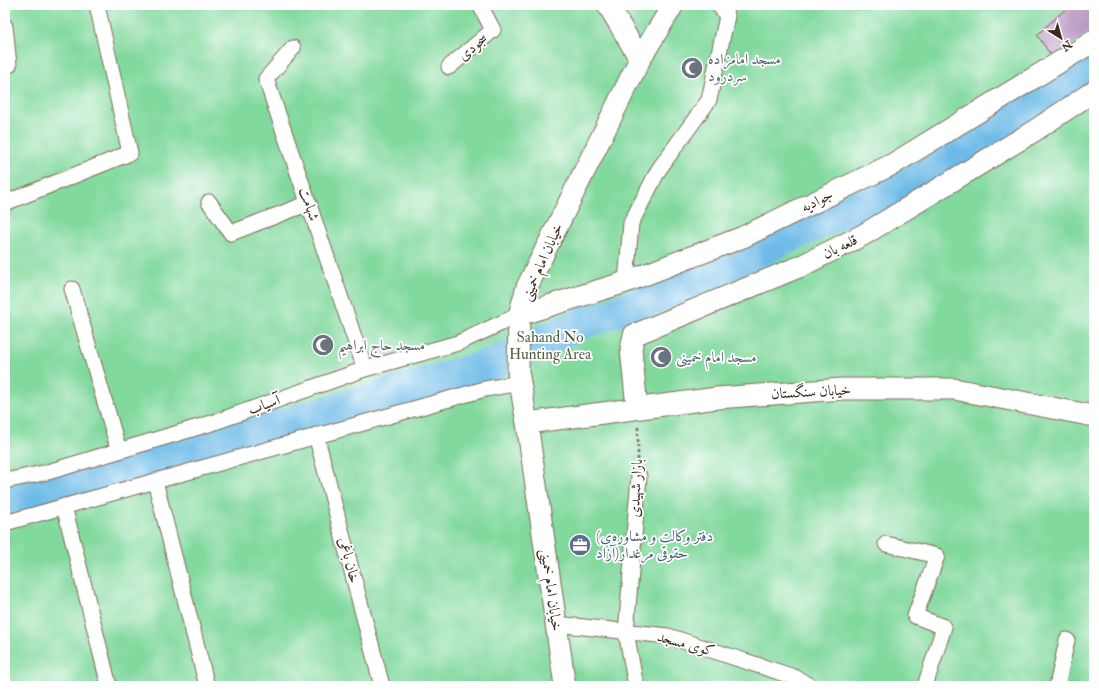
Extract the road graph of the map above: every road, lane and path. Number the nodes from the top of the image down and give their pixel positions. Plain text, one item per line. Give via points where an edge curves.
1 (97, 5) edge
2 (480, 5) edge
3 (608, 5) edge
4 (673, 5) edge
5 (719, 5) edge
6 (5, 26) edge
7 (1094, 41) edge
8 (293, 48) dead end
9 (640, 59) junction
10 (5, 66) edge
11 (449, 67) dead end
12 (1094, 91) edge
13 (209, 202) dead end
14 (5, 203) edge
15 (308, 203) junction
16 (626, 282) junction
17 (72, 289) dead end
18 (519, 315) junction
19 (365, 369) junction
20 (519, 377) junction
21 (637, 408) junction
22 (1094, 416) edge
23 (527, 423) junction
24 (316, 435) junction
25 (119, 451) junction
26 (639, 476) joint
27 (5, 481) edge
28 (155, 481) junction
29 (64, 506) junction
30 (5, 523) edge
31 (886, 544) dead end
32 (556, 624) junction
33 (626, 632) junction
34 (1067, 640) dead end
35 (109, 686) edge
36 (208, 686) edge
37 (382, 686) edge
38 (565, 686) edge
39 (636, 686) edge
40 (811, 686) edge
41 (925, 686) edge
42 (1057, 686) edge

1 - 14 street via 130,153
2 - 11 street, سجودی via 493,30
3 - 9 street
4 - 9 street, خیابان امام خمینی
5 - 16 street via 727,16 709,100 659,169 631,223
6 - 10 street via 9,65
7 - 16 street, جوادیه via 893,164 743,237
8 - 15 street, شهامت via 266,79
9 - 18 street, خیابان امام خمینی via 527,287
12 - 21 street, قلعه بان via 864,236 801,266 634,335 631,349
13 - 15 street via 231,233
15 - 19 street, شهامت
16 - 18 street, جوادیه
17 - 25 street
18 - 19 street, آسیاب via 458,343
18 - 20 street, خیابان امام خمینی
19 - 25 street, آسیاب via 212,423
20 - 23 street, خیابان امام خمینی
20 - 24 street via 485,389
21 - 22 street, خیابان سنگستان via 717,398 842,389 954,389
21 - 23 street, خیابان سنگستان
21 - 26 path, بازار شهیدی
23 - 32 street, خیابان امام خمینی
24 - 28 street
24 - 37 street, خان باغی
25 - 27 street, آسیاب via 48,472
26 - 33 street, بازار شهیدی
28 - 29 street
28 - 36 street
29 - 30 street
29 - 35 street
31 - 41 street via 937,556 915,616 944,627
32 - 33 street, کوی مسجد
32 - 38 street, خیابان امام خمینی
33 - 39 street, بازار شهیدی
33 - 40 street, کوی مسجد via 668,636 794,677
34 - 42 street

